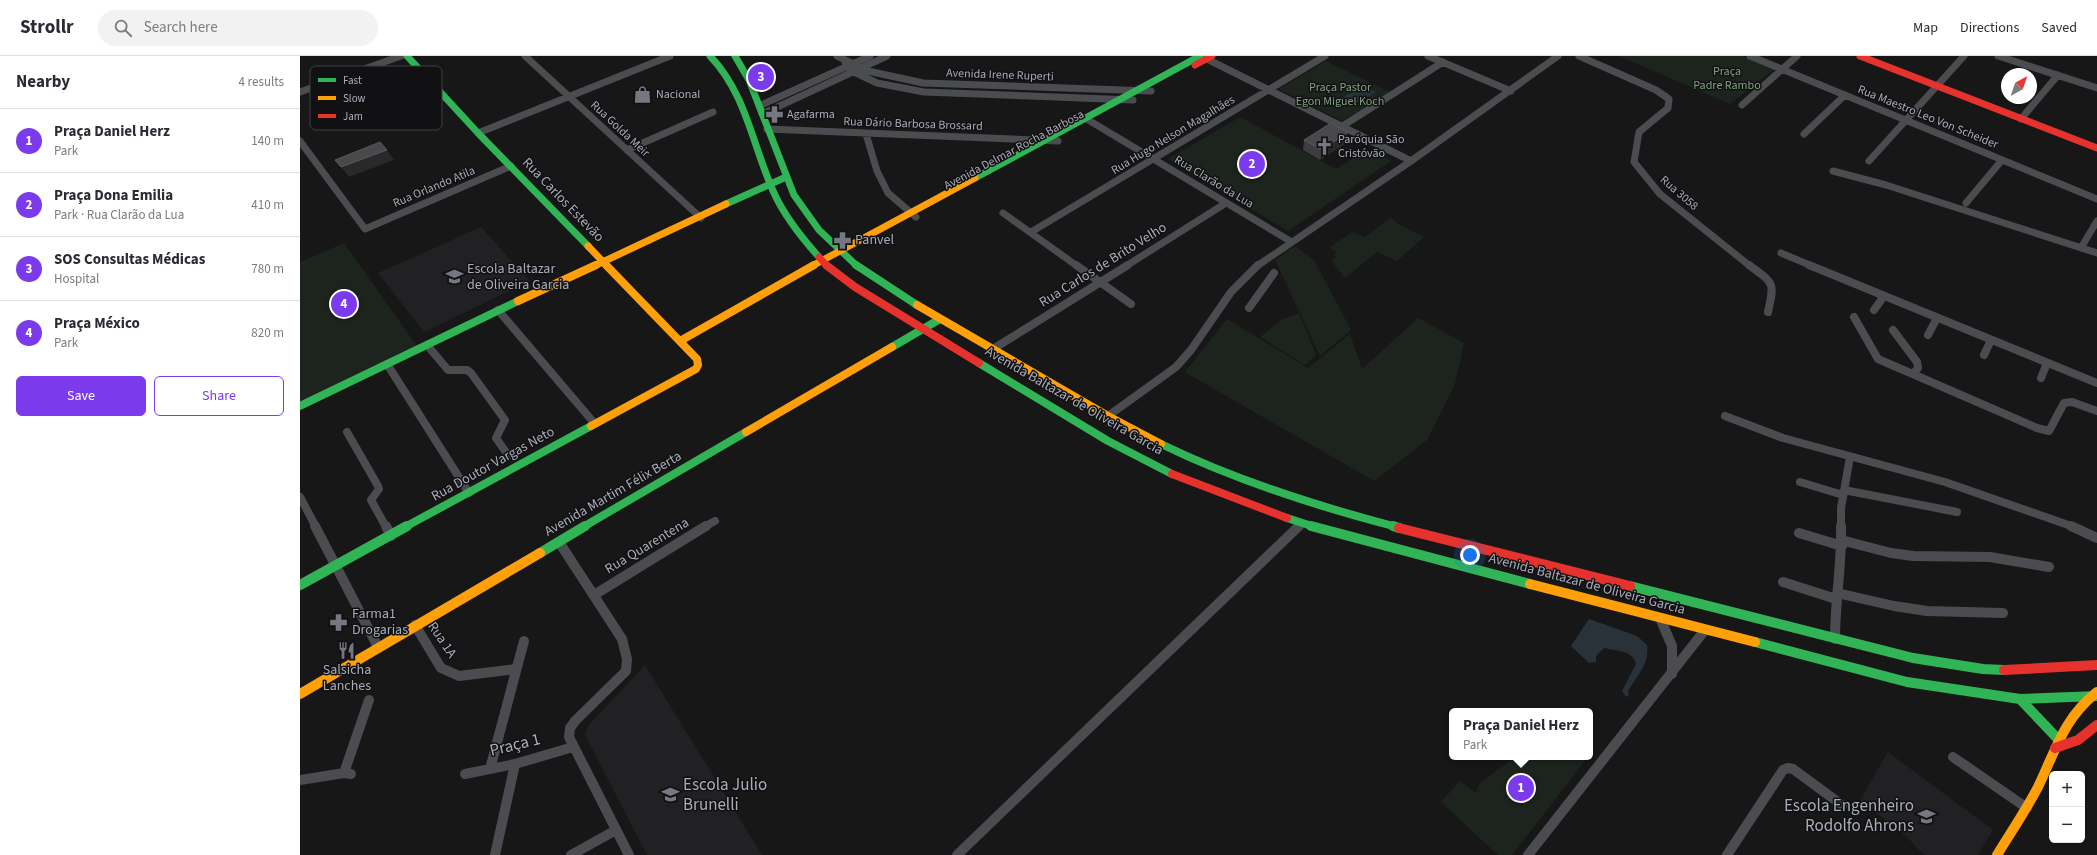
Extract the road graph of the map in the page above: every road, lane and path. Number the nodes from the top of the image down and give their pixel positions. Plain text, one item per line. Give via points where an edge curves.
1 (401, 56) edge
2 (407, 56) edge
3 (525, 56) edge
4 (670, 56) edge
5 (710, 56) edge
6 (735, 56) edge
7 (838, 56) edge
8 (870, 56) edge
9 (887, 56) edge
10 (1325, 56) edge
11 (1558, 56) edge
12 (1579, 56) edge
13 (1750, 56) edge
14 (1797, 56) edge
15 (1860, 56) edge
16 (1964, 56) edge
17 (1998, 56) edge
18 (1205, 57) edge
19 (1432, 57) edge
20 (1443, 62) junction
21 (848, 64) junction
22 (373, 66) edge
23 (416, 66) edge
24 (861, 69) junction
25 (1783, 69) junction
26 (854, 72) junction
27 (2058, 75) junction
28 (961, 85) junction
29 (1937, 86) junction
30 (310, 88) edge
31 (1063, 88) junction
32 (2097, 88) edge
33 (1151, 90) junction
34 (1137, 91) junction
35 (1269, 91) junction
36 (1511, 91) junction
37 (300, 92) edge
38 (957, 93) junction
39 (442, 94) edge
40 (1845, 95) junction
41 (569, 97) junction
42 (1061, 97) junction
43 (1122, 100) junction
44 (1133, 100) junction
45 (1742, 105) dead end
46 (760, 110) junction
47 (714, 112) dead end
48 (2022, 119) junction
49 (1089, 120) junction
50 (1906, 121) junction
51 (1341, 127) junction
52 (767, 129) junction
53 (478, 133) junction
54 (866, 134) junction
55 (1804, 134) dead end
56 (300, 140) edge
57 (1043, 141) junction
58 (1058, 141) junction
59 (2097, 148) edge
60 (627, 150) junction
61 (1156, 159) junction
62 (2002, 160) junction
63 (1411, 161) junction
64 (1869, 162) dead end
65 (511, 166) junction
66 (1832, 171) dead end
67 (786, 177) junction
68 (769, 183) junction
69 (2097, 199) edge
70 (1226, 203) junction
71 (1966, 203) dead end
72 (1003, 213) dead end
73 (914, 215) junction
74 (700, 218) junction
75 (2097, 221) edge
76 (1031, 232) junction
77 (1290, 241) junction
78 (2081, 248) junction
79 (1781, 253) dead end
80 (2097, 253) edge
81 (840, 254) junction
82 (603, 261) junction
83 (824, 263) junction
84 (1274, 272) dead end
85 (1100, 282) junction
86 (1884, 296) junction
87 (1131, 304) dead end
88 (1249, 308) dead end
89 (498, 310) junction
90 (1874, 310) dead end
91 (1768, 312) dead end
92 (1854, 317) dead end
93 (1937, 318) junction
94 (940, 319) junction
95 (924, 330) junction
96 (1893, 330) dead end
97 (1928, 335) dead end
98 (1991, 340) junction
99 (680, 341) junction
100 (427, 345) junction
101 (993, 349) junction
102 (1984, 355) dead end
103 (2047, 363) junction
104 (386, 364) junction
105 (698, 365) joint
106 (1913, 374) junction
107 (2041, 378) dead end
108 (2097, 384) edge
109 (300, 406) edge
110 (2097, 411) edge
111 (1108, 416) junction
112 (1725, 416) dead end
113 (594, 424) junction
114 (347, 432) dead end
115 (508, 455) dead end
116 (1850, 457) junction
117 (1800, 482) dead end
118 (469, 493) junction
119 (1844, 493) junction
120 (300, 497) edge
121 (1957, 512) dead end
122 (715, 521) dead end
123 (1302, 524) junction
124 (1798, 533) dead end
125 (391, 536) junction
126 (2097, 538) edge
127 (559, 542) junction
128 (1842, 543) junction
129 (335, 567) junction
130 (2049, 567) dead end
131 (1783, 582) dead end
132 (300, 585) edge
133 (594, 595) junction
134 (1836, 596) junction
135 (2003, 613) dead end
136 (1660, 618) junction
137 (415, 625) junction
138 (1705, 630) junction
139 (1835, 639) junction
140 (524, 642) dead end
141 (378, 647) junction
142 (2097, 665) edge
143 (516, 669) junction
144 (1672, 674) junction
145 (2097, 692) edge
146 (300, 694) edge
147 (2092, 697) edge
148 (2020, 699) junction
149 (369, 700) dead end
150 (2097, 725) edge
151 (2057, 738) junction
152 (573, 747) junction
153 (2055, 748) junction
154 (1953, 757) dead end
155 (515, 764) junction
156 (490, 769) junction
157 (465, 774) dead end
158 (300, 780) edge
159 (1842, 805) dead end
160 (2027, 808) junction
161 (616, 830) junction
162 (495, 855) edge
163 (571, 855) edge
164 (628, 855) edge
165 (957, 855) edge
166 (1528, 855) edge
167 (1727, 855) edge
168 (1997, 855) edge

1 - 22 street
2 - 23 main road, Rua Carlos Estevão
3 - 41 street, Rua Golda Meir
4 - 41 street
5 - 68 main road, Avenida Baltazar de Oliveira Garcia via 718,62 733,86
6 - 46 main road, Avenida Baltazar de Oliveira Garcia via 749,80
7 - 21 street
8 - 21 street
9 - 24 street
10 - 35 street, Rua Hugo Nelson Magalhães
11 - 36 street
12 - 91 street, Rua 3058 via 1656,90 1669,99 1668,108 1639,132 1634,162 1660,194 1771,282 1773,289
13 - 25 street, Rua Maestro Leo Von Scheider
14 - 25 street
15 - 29 main road
16 - 29 street
17 - 27 street
18 - 33 main road, Avenida Delmar Rocha Barbosa
18 - 34 main road, Avenida Delmar Rocha Barbosa
18 - 35 street
19 - 20 street
20 - 36 street
20 - 51 street
21 - 24 street, Avenida Irene Ruperti
21 - 26 street, Avenida Irene Ruperti
21 - 46 street
24 - 26 street
24 - 28 street, Avenida Irene Ruperti via 891,79
25 - 40 street, Rua Maestro Leo Von Scheider
25 - 45 street
26 - 38 street, Avenida Irene Ruperti via 888,86 924,92
26 - 46 street
27 - 32 street
27 - 48 street
28 - 31 street, Avenida Irene Ruperti
28 - 38 street
29 - 48 main road
29 - 50 street
30 - 37 street
31 - 34 street, Avenida Irene Ruperti
31 - 42 street
33 - 34 street, Avenida Irene Ruperti
33 - 44 main road, Avenida Delmar Rocha Barbosa
34 - 43 main road, Avenida Delmar Rocha Barbosa
35 - 51 street
35 - 61 street, Rua Hugo Nelson Magalhães
36 - 63 street
38 - 42 street, Avenida Irene Ruperti
39 - 53 main road, Rua Carlos Estevão
40 - 50 street, Rua Maestro Leo Von Scheider
40 - 55 street
41 - 53 street
41 - 60 street, Rua Golda Meir
42 - 43 street, Avenida Irene Ruperti
43 - 44 street, Avenida Irene Ruperti
43 - 49 main road, Avenida Delmar Rocha Barbosa
44 - 49 main road, Avenida Delmar Rocha Barbosa
46 - 52 main road, Avenida Baltazar de Oliveira Garcia
47 - 60 street
48 - 59 main road
49 - 57 main road, Avenida Delmar Rocha Barbosa
49 - 58 main road, Avenida Delmar Rocha Barbosa
49 - 61 street, Rua Clarão da Lua
50 - 62 street, Rua Maestro Leo Von Scheider
50 - 64 street
51 - 63 street
52 - 54 street, Rua Dário Barbosa Brossard
52 - 67 main road, Avenida Baltazar de Oliveira Garcia
53 - 65 main road, Rua Carlos Estevão
54 - 57 street, Rua Dário Barbosa Brossard
54 - 73 street via 877,171 888,193
56 - 65 street, Rua Orlando Atila via 366,228
57 - 58 street, Rua Dário Barbosa Brossard
57 - 73 main road, Avenida Delmar Rocha Barbosa
58 - 73 main road, Avenida Delmar Rocha Barbosa
60 - 74 street, Rua Golda Meir
61 - 70 street, Rua Clarão da Lua
61 - 76 street, Rua Hugo Nelson Magalhães
62 - 69 street, Rua Maestro Leo Von Scheider
62 - 71 street
63 - 77 street
65 - 82 main road, Rua Carlos Estevão
66 - 78 street via 1886,185
67 - 68 main road
67 - 81 main road, Avenida Baltazar de Oliveira Garcia via 803,211
68 - 74 main road via 750,190
68 - 83 main road, Avenida Baltazar de Oliveira Garcia via 787,220
70 - 77 street, Rua Clarão da Lua
70 - 85 street, Rua Carlos de Brito Velho
72 - 76 street
73 - 81 main road, Avenida Delmar Rocha Barbosa
74 - 82 main road
75 - 78 street
76 - 85 street
77 - 111 street via 1261,261 1231,292 1176,368
78 - 80 street
79 - 86 street
81 - 83 main road, Avenida Delmar Rocha Barbosa
81 - 94 main road, Avenida Baltazar de Oliveira Garcia via 869,276
82 - 89 main road
82 - 99 main road, Rua Carlos Estevão
83 - 95 main road, Avenida Baltazar de Oliveira Garcia via 855,287
83 - 99 main road, Avenida Delmar Rocha Barbosa
84 - 88 street
85 - 87 street
85 - 101 street, Rua Carlos de Brito Velho
86 - 90 street
86 - 93 street
89 - 100 main road
89 - 113 street
92 - 106 street via 1878,359
93 - 97 street
93 - 98 street
94 - 95 main road, Avenida Martim Félix Berta
94 - 101 main road, Avenida Baltazar de Oliveira Garcia
95 - 123 main road, Avenida Baltazar de Oliveira Garcia via 1108,440 1167,471
95 - 127 main road, Avenida Martim Félix Berta
96 - 106 street via 1917,362 1918,368
98 - 102 street
98 - 103 street
99 - 105 main road, Rua Carlos Estevão via 697,359
100 - 104 main road
100 - 115 street via 448,370 467,370 471,373 505,420 496,438
101 - 111 main road, Avenida Baltazar de Oliveira Garcia
103 - 107 street
103 - 108 street
104 - 109 main road
104 - 118 street
105 - 113 main road, Rua Doutor Vargas Neto via 696,370
106 - 110 street via 2044,431 2049,431 2064,403 2072,402
111 - 139 main road, Avenida Baltazar de Oliveira Garcia via 1192,460 1263,488 1341,513
112 - 116 street via 1783,438
113 - 118 main road, Rua Doutor Vargas Neto
114 - 125 street via 378,486 379,489 372,500
116 - 119 street
116 - 126 street via 1945,482 2084,531
117 - 119 street
118 - 125 main road, Rua Doutor Vargas Neto
119 - 121 street
119 - 128 street via 1841,508
120 - 129 street
122 - 133 street, Rua Quarentena
123 - 136 main road, Avenida Baltazar de Oliveira Garcia
123 - 165 street
124 - 128 street
125 - 129 main road, Rua Doutor Vargas Neto
127 - 133 street
127 - 137 main road, Avenida Martim Félix Berta
128 - 130 street via 1906,555 1990,557
128 - 134 street
129 - 132 main road, Rua Doutor Vargas Neto
129 - 141 street
131 - 134 street
133 - 152 street via 622,639 628,665 626,671 570,728 569,738
134 - 135 street via 1927,611
134 - 139 street
136 - 138 main road, Avenida Baltazar de Oliveira Garcia
136 - 144 street via 1672,646
137 - 141 main road, Avenida Martim Félix Berta
137 - 143 street, Rua 1A via 441,668 459,676
138 - 144 street
138 - 148 main road, Avenida Baltazar de Oliveira Garcia via 1907,682
139 - 142 main road, Avenida Baltazar de Oliveira Garcia via 1913,658 1982,669 2028,670
140 - 143 street
141 - 146 main road, Avenida Martim Félix Berta
143 - 156 street
144 - 166 street
145 - 147 main road
147 - 148 main road, Avenida Baltazar de Oliveira Garcia
147 - 151 main road via 2063,726
148 - 151 main road
149 - 158 street via 347,774
150 - 153 main road via 2078,740
151 - 153 main road
152 - 155 street, Praça 1
152 - 161 street
153 - 160 main road
154 - 160 street
155 - 156 street, Praça 1
155 - 162 street
156 - 157 street, Praça 1
159 - 167 street via 1793,769 1783,770
160 - 168 main road
161 - 163 street
161 - 164 street

